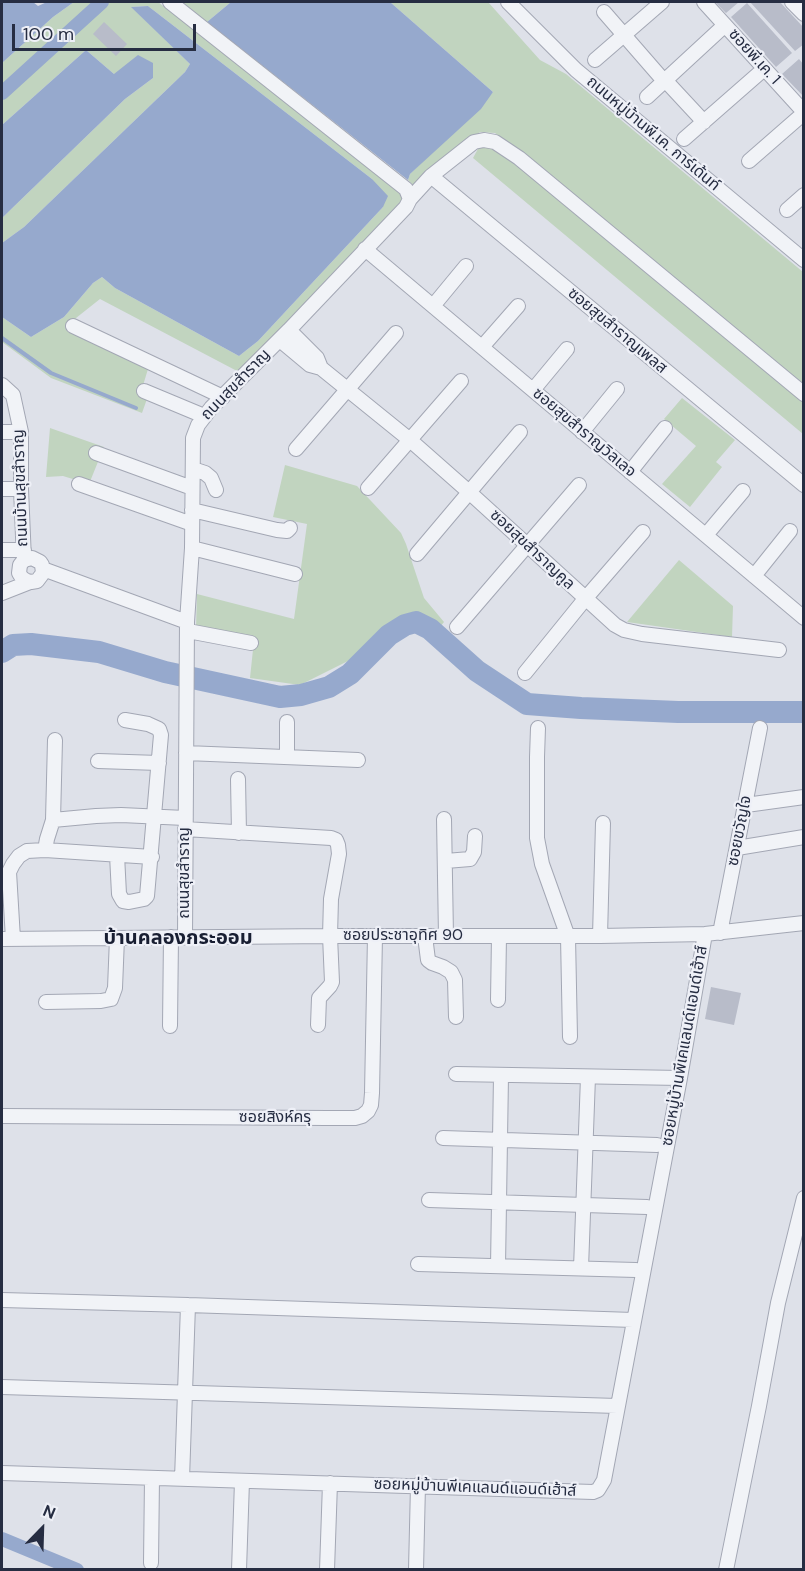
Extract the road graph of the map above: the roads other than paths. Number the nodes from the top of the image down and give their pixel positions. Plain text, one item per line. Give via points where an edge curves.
1 (170, 2) edge
2 (508, 2) edge
3 (662, 2) edge
4 (704, 2) edge
5 (792, 2) edge
6 (604, 12) dead end
7 (804, 14) edge
8 (725, 25) junction
9 (624, 35) junction
10 (595, 60) dead end
11 (764, 69) junction
12 (665, 80) junction
13 (646, 97) dead end
14 (804, 113) edge
15 (704, 122) junction
16 (684, 139) dead end
17 (749, 161) dead end
18 (431, 176) junction
19 (804, 195) edge
20 (410, 199) junction
21 (787, 210) dead end
22 (365, 249) junction
23 (804, 260) edge
24 (466, 266) dead end
25 (433, 306) junction
26 (518, 306) dead end
27 (73, 326) dead end
28 (396, 333) dead end
29 (284, 335) junction
30 (482, 347) junction
31 (567, 349) dead end
32 (461, 381) dead end
33 (2, 385) edge
34 (348, 389) junction
35 (617, 389) dead end
36 (533, 390) junction
37 (144, 391) dead end
38 (804, 394) edge
39 (223, 397) junction
40 (204, 416) junction
41 (665, 428) dead end
42 (2, 432) edge
43 (21, 432) junction
44 (520, 432) dead end
45 (582, 432) junction
46 (410, 440) junction
47 (296, 449) dead end
48 (96, 453) dead end
49 (193, 469) junction
50 (630, 472) junction
51 (79, 484) dead end
52 (579, 485) dead end
53 (804, 485) edge
54 (192, 488) junction
55 (368, 488) dead end
56 (2, 489) edge
57 (21, 489) junction
58 (216, 490) dead end
59 (743, 491) dead end
60 (470, 492) junction
61 (192, 517) junction
62 (290, 528) dead end
63 (790, 531) dead end
64 (643, 532) dead end
65 (706, 535) junction
66 (528, 544) junction
67 (192, 548) junction
68 (2, 550) edge
69 (417, 554) dead end
70 (24, 555) junction
71 (44, 569) junction
72 (295, 574) dead end
73 (754, 576) junction
74 (30, 582) junction
75 (2, 593) edge
76 (585, 598) junction
77 (803, 615) edge
78 (188, 626) junction
79 (457, 627) dead end
80 (251, 643) dead end
81 (779, 650) dead end
82 (525, 673) dead end
83 (125, 720) dead end
84 (287, 722) dead end
85 (538, 728) dead end
86 (760, 728) dead end
87 (55, 740) dead end
88 (186, 753) junction
89 (287, 757) junction
90 (358, 760) dead end
91 (98, 761) dead end
92 (159, 763) junction
93 (238, 779) dead end
94 (804, 797) edge
95 (746, 805) junction
96 (155, 818) junction
97 (444, 819) dead end
98 (53, 820) junction
99 (603, 823) dead end
100 (185, 824) junction
101 (239, 833) junction
102 (475, 836) dead end
103 (804, 837) edge
104 (737, 848) junction
105 (45, 850) junction
106 (117, 855) junction
107 (152, 857) junction
108 (446, 861) junction
109 (804, 923) edge
110 (720, 933) junction
111 (705, 934) junction
112 (330, 936) junction
113 (375, 936) junction
114 (425, 936) junction
115 (446, 936) junction
116 (499, 936) junction
117 (600, 936) junction
118 (178, 937) junction
119 (568, 937) junction
120 (117, 938) junction
121 (7, 939) edge
122 (498, 1000) dead end
123 (46, 1002) dead end
124 (456, 1017) dead end
125 (318, 1025) dead end
126 (170, 1026) dead end
127 (570, 1037) dead end
128 (456, 1074) dead end
129 (501, 1076) junction
130 (588, 1077) junction
131 (680, 1078) junction
132 (3, 1116) dead end
133 (443, 1138) dead end
134 (501, 1140) junction
135 (586, 1143) junction
136 (657, 1145) dead end
137 (804, 1198) edge
138 (429, 1200) dead end
139 (500, 1202) junction
140 (583, 1205) junction
141 (647, 1207) dead end
142 (418, 1264) dead end
143 (498, 1266) junction
144 (581, 1268) junction
145 (636, 1270) dead end
146 (2, 1300) edge
147 (188, 1305) junction
148 (633, 1320) junction
149 (2, 1387) edge
150 (184, 1392) junction
151 (617, 1406) junction
152 (2, 1473) edge
153 (152, 1478) junction
154 (182, 1479) junction
155 (242, 1480) junction
156 (330, 1483) junction
157 (418, 1485) junction
158 (151, 1563) dead end
159 (239, 1569) edge
160 (327, 1569) edge
161 (416, 1569) edge
162 (726, 1569) edge

1 - 20 street via 406,189
2 - 23 street, ถนนหมู่บ้านพี.เค. การ์เด้นท์ via 576,70
3 - 9 street
4 - 8 street, ซอยพี.เค. 1
5 - 7 street
6 - 9 street
8 - 11 street, ซอยพี.เค. 1
8 - 12 street
9 - 10 street
9 - 12 street
11 - 14 street, ซอยพี.เค. 1
11 - 15 street
12 - 13 street
12 - 15 street
14 - 17 street
15 - 16 street
18 - 20 street, ถนนสุขสำราญ
18 - 38 street, ถนนสุขสำราญ via 474,142 495,142
18 - 53 street, ซอยสุขสำราญเพลส
19 - 21 street
20 - 22 street, ถนนสุขสำราญ
22 - 25 street, ซอยสุขสำราญวิลเลจ
22 - 29 street, ถนนสุขสำราญ
24 - 25 street
25 - 30 street, ซอยสุขสำราญวิลเลจ
26 - 30 street
27 - 39 street
28 - 34 street
29 - 34 street, ซอยสุขสำราญคูล via 310,365 321,368
29 - 39 street, ถนนสุขสำราญ
30 - 36 street, ซอยสุขสำราญวิลเลจ
31 - 36 street
32 - 46 street
33 - 43 street, ถนนบ้านสุขสำราญ via 13,395
34 - 46 street, ซอยสุขสำราญคูล
34 - 47 street
35 - 45 street
36 - 45 street, ซอยสุขสำราญวิลเลจ
37 - 40 street
39 - 40 street, ถนนสุขสำราญ
40 - 49 street, ถนนสุขสำราญ via 193,438
41 - 50 street
42 - 43 street
43 - 57 street, ถนนบ้านสุขสำราญ
44 - 60 street
45 - 50 street, ซอยสุขสำราญวิลเลจ
46 - 55 street
46 - 60 street, ซอยสุขสำราญคูล
48 - 54 street
49 - 54 street, ถนนสุขสำราญ
49 - 58 street via 211,478
50 - 65 street, ซอยสุขสำราญวิลเลจ
51 - 61 street
52 - 66 street
54 - 61 street, ถนนสุขสำราญ
56 - 57 street
57 - 70 street, ถนนบ้านสุขสำราญ
59 - 65 street
60 - 66 street, ซอยสุขสำราญคูล
60 - 69 street
61 - 62 street via 277,530
61 - 67 street, ถนนสุขสำราญ
63 - 73 street
64 - 76 street
65 - 73 street, ซอยสุขสำราญวิลเลจ
66 - 76 street, ซอยสุขสำราญคูล
66 - 79 street
67 - 72 street
67 - 78 street, ถนนสุขสำราญ
68 - 70 street
70 - 71 street, ถนนบ้านสุขสำราญ via 40,561
70 - 74 street, ถนนบ้านสุขสำราญ via 19,573
71 - 74 street via 40,578
71 - 78 street, ถนนบ้านสุขสำราญ
73 - 77 street, ซอยสุขสำราญวิลเลจ
74 - 75 street
76 - 81 street, ซอยสุขสำราญคูล via 624,630
76 - 82 street
78 - 80 street, ถนนบ้านสุขสำราญ
78 - 88 street, ถนนสุขสำราญ
83 - 92 street via 159,729
84 - 89 street
85 - 119 street via 537,838
86 - 95 street, ซอยขวัญใจ
87 - 98 street
88 - 89 street
88 - 100 street, ถนนสุขสำราญ
89 - 90 street
91 - 92 street
92 - 96 street
93 - 101 street
94 - 95 street
95 - 104 street, ซอยขวัญใจ
96 - 98 street via 121,815
96 - 100 street
96 - 107 street
97 - 108 street
98 - 105 street
99 - 117 street
100 - 101 street
100 - 118 street, ถนนสุขสำราญ
101 - 112 street via 336,840 339,854
102 - 108 street via 470,859
103 - 104 street
104 - 110 street, ซอยขวัญใจ
105 - 106 street
105 - 121 street via 27,851 9,872
106 - 107 street
106 - 107 street via 118,894 129,902 147,896
108 - 115 street
109 - 110 street, ซอยประชาอุทิศ 90
110 - 111 street, ซอยประชาอุทิศ 90
111 - 117 street, ซอยประชาอุทิศ 90
111 - 131 street, ซอยหมู่บ้านพีเคแลนด์แอนด์เฮ้าส์
112 - 113 street, ซอยประชาอุทิศ 90
112 - 118 street, ซอยประชาอุทิศ 90
112 - 125 street via 332,982 319,998
113 - 114 street, ซอยประชาอุทิศ 90
113 - 132 street, ซอยสิงห์ครุ via 372,1093 363,1116
114 - 115 street, ซอยประชาอุทิศ 90
114 - 124 street via 428,960 451,972 455,980
115 - 116 street, ซอยประชาอุทิศ 90
116 - 119 street, ซอยประชาอุทิศ 90
116 - 122 street
117 - 119 street, ซอยประชาอุทิศ 90
118 - 120 street, ซอยประชาอุทิศ 90
118 - 126 street, ถนนสุขสำราญ
119 - 127 street
120 - 121 street, ซอยประชาอุทิศ 90
120 - 123 street via 111,999
128 - 129 street
129 - 130 street
129 - 134 street
130 - 131 street
130 - 135 street
131 - 148 street, ซอยหมู่บ้านพีเคแลนด์แอนด์เฮ้าส์
133 - 134 street
134 - 135 street
134 - 139 street
135 - 136 street
135 - 140 street
137 - 162 street via 778,1303
138 - 139 street
139 - 140 street
139 - 143 street
140 - 141 street
140 - 144 street
142 - 143 street
143 - 144 street
144 - 145 street
146 - 147 street
147 - 148 street
147 - 150 street
148 - 151 street, ซอยหมู่บ้านพีเคแลนด์แอนด์เฮ้าส์
149 - 150 street
150 - 151 street
150 - 154 street
151 - 157 street, ซอยหมู่บ้านพีเคแลนด์แอนด์เฮ้าส์ via 604,1480 593,1492
152 - 153 street, ซอยหมู่บ้านพีเคแลนด์แอนด์เฮ้าส์
153 - 154 street, ซอยหมู่บ้านพีเคแลนด์แอนด์เฮ้าส์
153 - 158 street
154 - 155 street, ซอยหมู่บ้านพีเคแลนด์แอนด์เฮ้าส์
155 - 156 street, ซอยหมู่บ้านพีเคแลนด์แอนด์เฮ้าส์
155 - 159 street
156 - 157 street, ซอยหมู่บ้านพีเคแลนด์แอนด์เฮ้าส์
156 - 160 street
157 - 161 street

